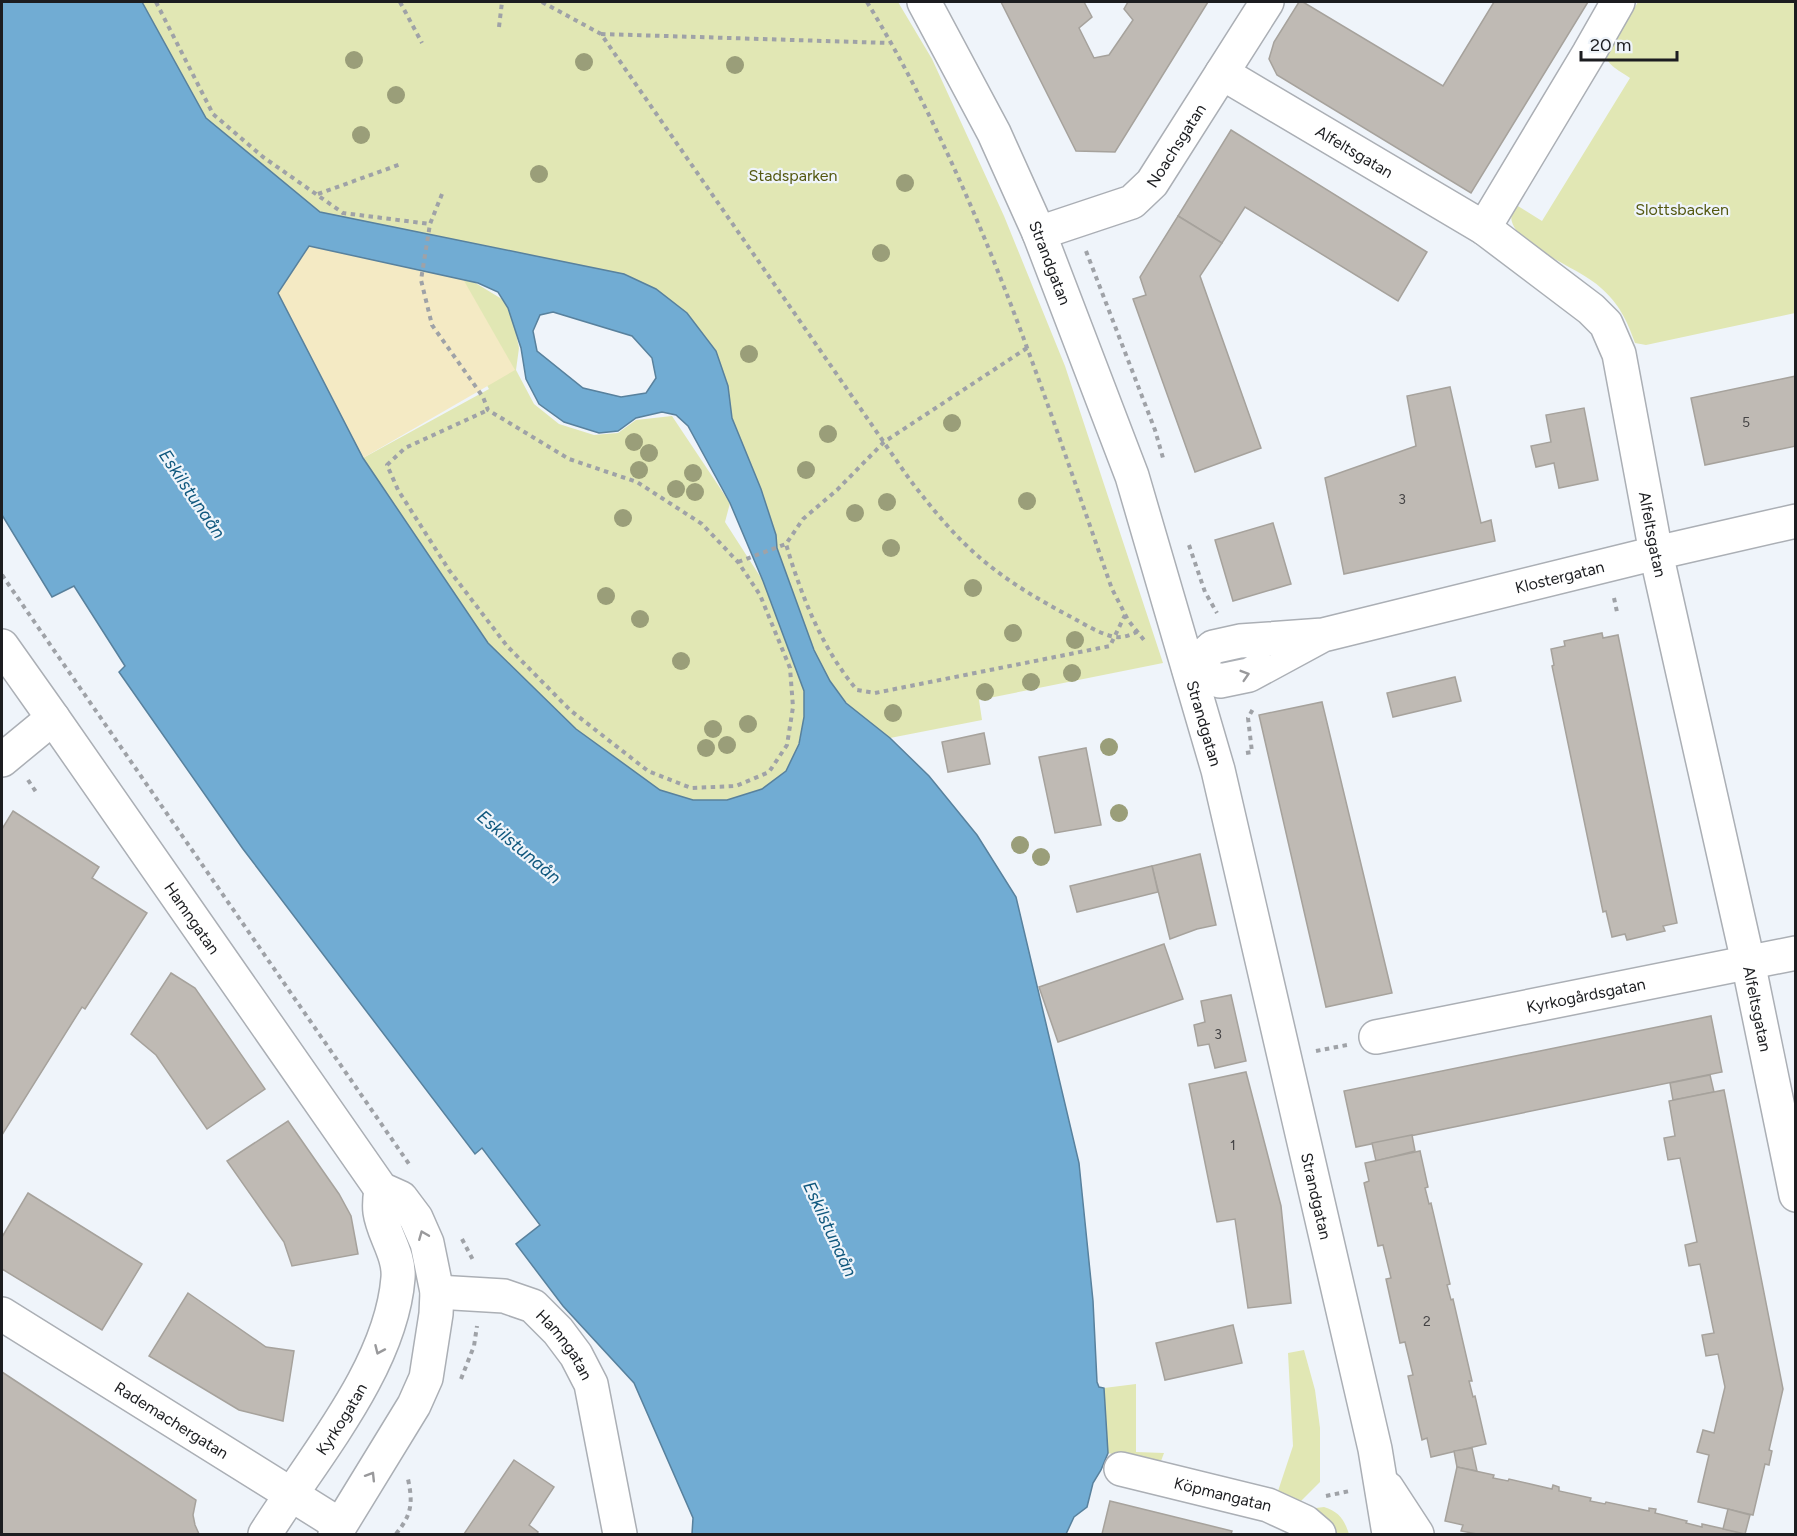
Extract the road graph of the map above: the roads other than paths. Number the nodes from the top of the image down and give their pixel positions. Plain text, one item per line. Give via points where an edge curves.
1 (924, 2) edge
2 (1267, 2) edge
3 (1617, 2) edge
4 (1222, 73) junction
5 (1484, 228) junction
6 (1039, 233) junction
7 (1796, 521) edge
8 (1656, 553) junction
9 (2, 646) edge
10 (1189, 669) junction
11 (53, 718) junction
12 (2, 760) edge
13 (1796, 952) edge
14 (1748, 962) junction
15 (1376, 1037) dead end
16 (381, 1189) junction
17 (1796, 1195) edge
18 (437, 1292) junction
19 (2, 1314) edge
20 (1121, 1469) dead end
21 (1382, 1479) junction
22 (290, 1495) junction
23 (338, 1530) edge
24 (265, 1534) edge
25 (620, 1534) edge
26 (1319, 1534) edge
27 (1389, 1534) edge
28 (1417, 1534) edge

1 - 6 street, Strandgatan via 994,133
2 - 4 street, Noachsgatan
3 - 5 street
4 - 5 street, Alfeltsgatan
4 - 6 street, Noachsgatan via 1152,183 1132,202
5 - 8 street, Alfeltsgatan via 1606,324 1619,354
6 - 10 street, Strandgatan via 1132,476
7 - 8 street, Klostergatan
8 - 10 street, Klostergatan via 1323,635 1249,675 1220,681
8 - 14 street, Alfeltsgatan
9 - 11 street, Hamngatan
10 - 21 street, Strandgatan via 1218,770
11 - 12 street
11 - 16 street, Hamngatan
13 - 14 street, Kyrkogårdsgatan
14 - 15 street, Kyrkogårdsgatan
14 - 17 street, Alfeltsgatan
18 -> 16 street, Hamngatan via 427,1243 416,1218 401,1198
16 -> 22 street, Kyrkogatan via 380,1213 398,1274 389,1324 380,1352 336,1428
23 -> 18 street via 414,1405 426,1378
18 - 25 street, Hamngatan via 504,1296 533,1306 558,1331 591,1384
19 - 22 street, Rademachergatan
20 - 26 street, Köpmangatan via 1268,1505 1305,1522
21 - 27 street, Strandgatan
21 - 28 street, Strandgatan
22 - 23 street, Rademachergatan
22 - 24 street, Kyrkogatan

